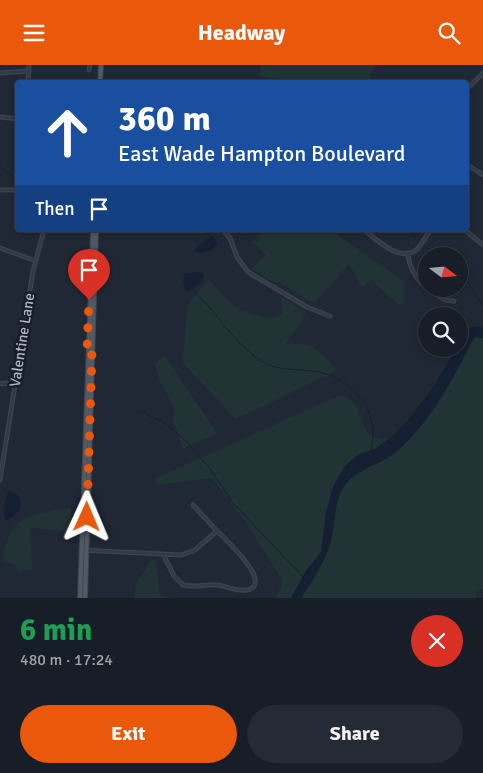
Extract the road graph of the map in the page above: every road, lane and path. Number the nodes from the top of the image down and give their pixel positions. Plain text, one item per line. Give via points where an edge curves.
1 (29, 65) edge
2 (90, 65) edge
3 (101, 65) edge
4 (89, 70) dead end
5 (29, 71) junction
6 (0, 73) edge
7 (483, 73) edge
8 (28, 80) edge
9 (100, 80) edge
10 (469, 87) edge
11 (0, 117) edge
12 (15, 119) edge
13 (469, 166) edge
14 (483, 175) edge
15 (15, 189) edge
16 (0, 190) edge
17 (43, 232) edge
18 (95, 232) edge
19 (225, 232) edge
20 (367, 232) edge
21 (429, 232) edge
22 (467, 232) edge
23 (483, 245) edge
24 (0, 248) edge
25 (408, 253) junction
26 (36, 261) junction
27 (418, 279) edge
28 (440, 297) edge
29 (454, 301) dead end
30 (330, 316) dead end
31 (16, 382) junction
32 (0, 384) edge
33 (0, 480) edge
34 (193, 505) dead end
35 (217, 531) junction
36 (84, 550) junction
37 (164, 554) junction
38 (82, 588) junction
39 (80, 598) edge
40 (85, 598) edge

1 - 5 street
2 - 4 street
3 - 9 main road
5 - 6 street
5 - 8 street
7 - 10 street
11 - 12 street
13 - 14 street
15 - 16 street
17 - 26 street, Valentine Lane
18 - 36 main road
19 - 30 street via 230,237 236,257 248,272 307,307
20 - 25 street via 394,251
21 - 25 street via 417,249
22 - 23 street
24 - 26 street
25 - 27 street
26 - 31 street, Valentine Lane
28 - 29 street
31 - 32 street
31 - 33 street, Valentine Lane
34 - 35 street
35 - 37 street via 191,552
35 - 37 street via 237,550 255,575 256,581 251,589 183,585 174,577
36 - 37 street
36 - 38 main road
38 - 39 main road
38 - 40 main road

